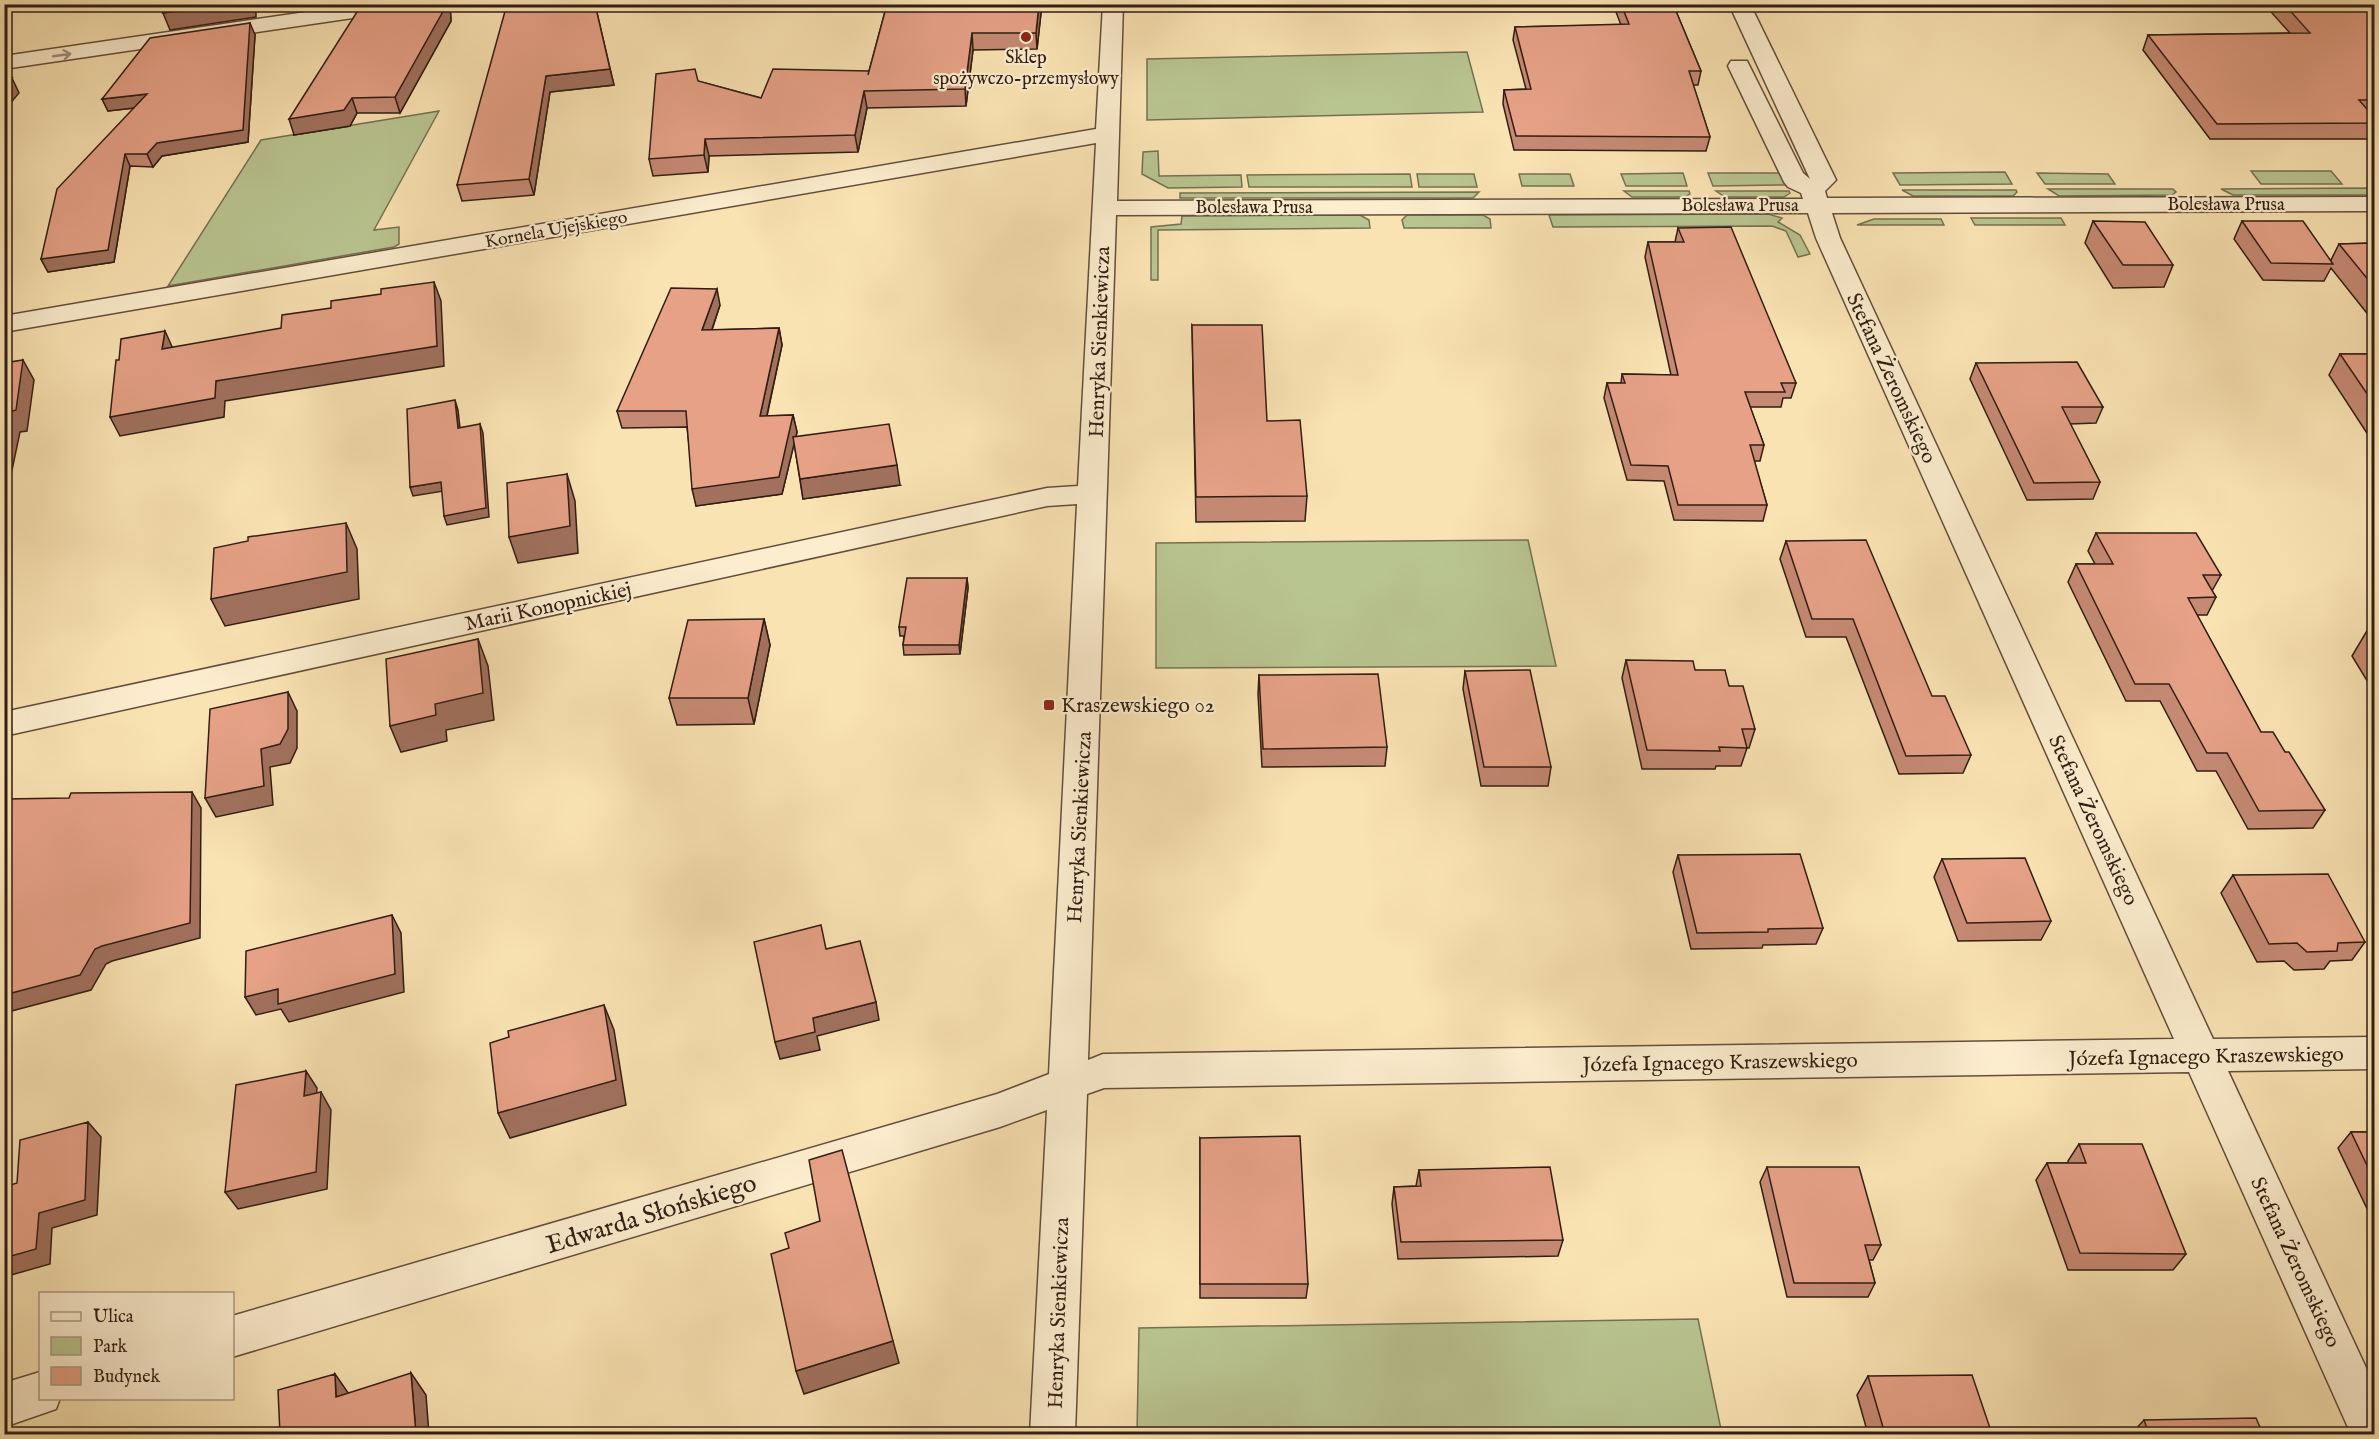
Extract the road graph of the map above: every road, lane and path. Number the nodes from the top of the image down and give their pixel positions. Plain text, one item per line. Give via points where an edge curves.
1 (407, 4) edge
2 (1113, 4) edge
3 (1739, 4) edge
4 (4, 63) edge
5 (1740, 66) dead end
6 (1108, 134) junction
7 (1815, 197) junction
8 (2374, 204) edge
9 (1105, 208) junction
10 (4, 324) edge
11 (1093, 494) junction
12 (4, 724) edge
13 (2374, 1053) edge
14 (2202, 1056) junction
15 (1068, 1085) junction
16 (234, 1336) edge
17 (39, 1394) edge
18 (4, 1405) edge
19 (1053, 1434) edge
20 (2374, 1434) edge

4 -> 1 street
2 - 6 street, Henryka Sienkiewicza
3 - 7 street via 1824,180
5 - 7 street via 1796,182
6 - 9 street, Henryka Sienkiewicza
6 - 10 street, Kornela Ujejskiego
7 - 8 street, Bolesława Prusa
7 - 9 street, Bolesława Prusa
7 - 14 street, Stefana Żeromskiego via 1828,238
9 - 11 street, Henryka Sienkiewicza
11 - 12 street, Marii Konopnickiej via 1047,497
11 - 15 street, Henryka Sienkiewicza
13 - 14 street, Józefa Ignacego Kraszewskiego
14 - 15 street, Józefa Ignacego Kraszewskiego via 1145,1069 1103,1071
14 - 20 street, Stefana Żeromskiego
15 - 16 street, Edwarda Słońskiego via 989,1113
15 - 19 street, Henryka Sienkiewicza
17 - 18 street

